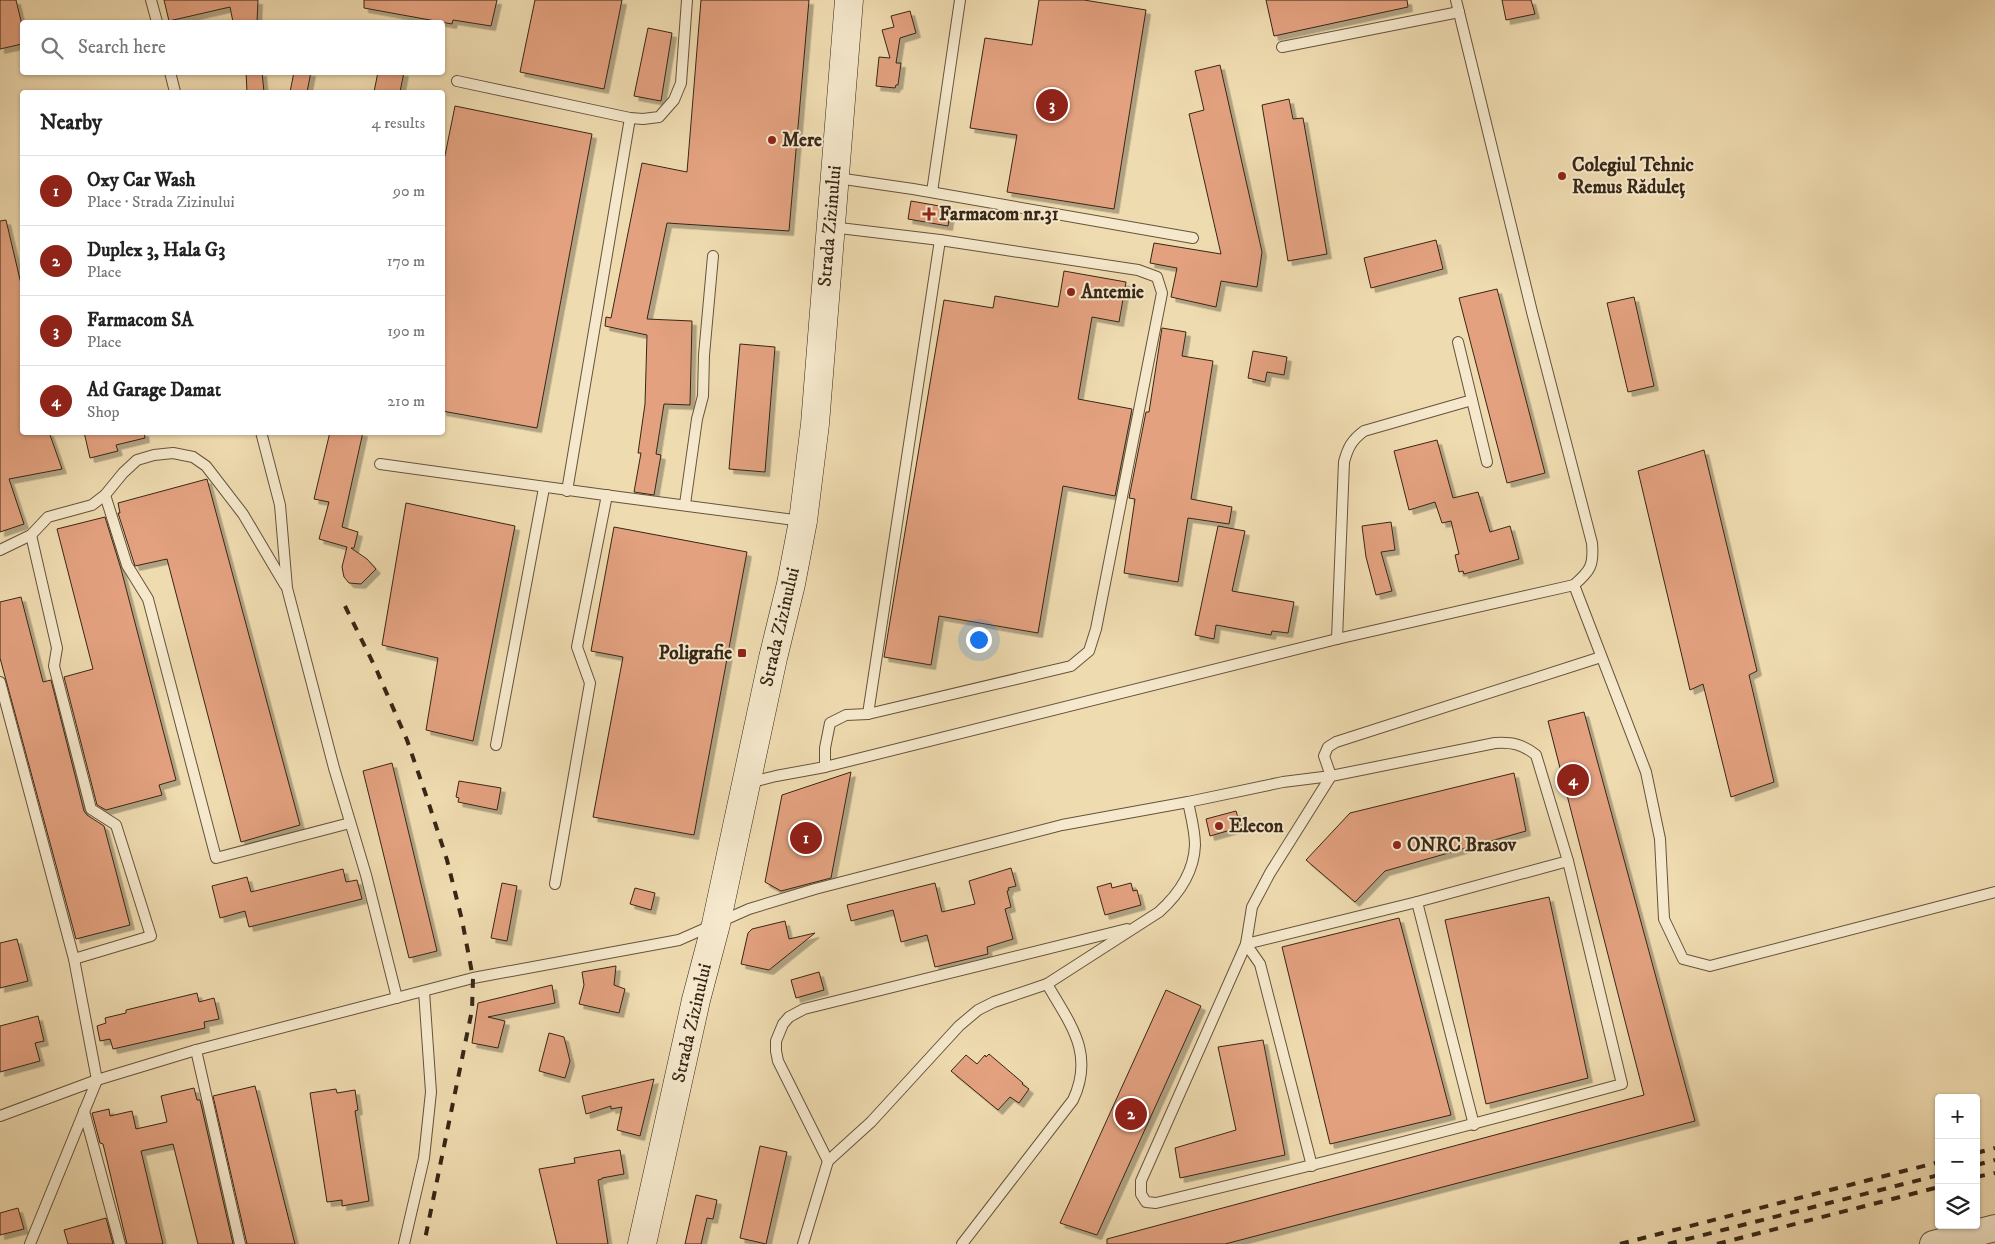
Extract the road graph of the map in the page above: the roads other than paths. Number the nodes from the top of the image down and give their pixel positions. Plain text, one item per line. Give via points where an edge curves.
1 (151, 0) edge
2 (687, 0) edge
3 (849, 0) edge
4 (960, 0) edge
5 (1456, 0) edge
6 (1459, 12) junction
7 (156, 20) edge
8 (1282, 47) dead end
9 (171, 75) edge
10 (457, 81) dead end
11 (174, 90) edge
12 (630, 118) junction
13 (834, 178) junction
14 (932, 192) junction
15 (830, 227) junction
16 (1193, 238) dead end
17 (940, 240) junction
18 (713, 256) dead end
19 (1458, 342) dead end
20 (1472, 400) junction
21 (262, 435) edge
22 (1487, 462) dead end
23 (380, 464) dead end
24 (544, 488) junction
25 (567, 491) junction
26 (105, 495) junction
27 (607, 495) junction
28 (685, 504) junction
29 (803, 521) junction
30 (31, 535) junction
31 (0, 550) edge
32 (1574, 585) junction
33 (286, 588) junction
34 (1337, 639) junction
35 (1601, 657) junction
36 (0, 682) edge
37 (868, 714) junction
38 (496, 745) dead end
39 (825, 767) junction
40 (1331, 776) junction
41 (747, 783) junction
42 (1188, 802) junction
43 (350, 823) junction
44 (1568, 861) junction
45 (556, 884) dead end
46 (1995, 892) edge
47 (1417, 902) junction
48 (716, 924) junction
49 (1134, 928) junction
50 (1246, 944) junction
51 (74, 959) junction
52 (1047, 984) junction
53 (424, 991) junction
54 (398, 998) junction
55 (196, 1050) junction
56 (97, 1080) junction
57 (84, 1112) junction
58 (0, 1116) edge
59 (1474, 1125) junction
60 (828, 1161) junction
61 (1312, 1166) junction
62 (1995, 1228) edge
63 (30, 1244) edge
64 (120, 1244) edge
65 (240, 1244) edge
66 (404, 1244) edge
67 (642, 1244) edge
68 (804, 1244) edge
69 (962, 1244) edge
70 (1933, 1244) edge

1 - 7 lane
2 - 12 lane via 678,93 659,117
3 - 13 main road, Strada Zizinului
4 - 14 lane
5 - 6 lane
6 - 8 lane
6 - 32 lane via 1592,543 1594,558 1589,572
9 - 11 lane
10 - 12 lane
12 - 25 lane
13 - 14 lane
13 - 15 main road, Strada Zizinului
14 - 16 lane
15 - 17 lane
15 - 29 main road, Strada Zizinului via 815,424
17 - 37 lane
17 - 37 lane via 1138,270 1157,277 1162,293 1109,569 1089,651 1071,666
18 - 28 lane via 703,396
19 - 20 lane
20 - 22 lane
20 - 34 lane via 1364,431 1347,449
21 - 33 lane via 280,505
23 - 24 lane
24 - 25 lane
24 - 38 lane
25 - 27 lane
26 - 30 lane via 92,505 48,517
26 - 33 lane via 137,460 173,453 193,457 206,466 234,502
26 - 43 lane via 128,565 148,598 216,858
27 - 28 lane
27 - 45 lane via 577,647 590,683
28 - 29 lane
29 - 41 main road, Strada Zizinului
30 - 31 lane
30 - 51 lane via 57,648 54,666 91,809 116,825 150,936
32 - 34 lane
32 - 35 lane
33 - 43 lane
34 - 39 lane
35 - 40 lane via 1336,742 1328,747 1324,756
35 - 46 lane via 1646,772 1660,839 1664,919 1683,959 1710,966
36 - 51 lane
37 - 39 lane via 846,715 830,723
39 - 41 lane
40 - 42 lane via 1283,782
40 - 44 lane via 1495,743 1524,746 1536,755
40 - 50 lane via 1252,907
41 - 48 main road, Strada Zizinului
42 - 48 lane via 1062,825 815,890 749,909
42 - 49 lane via 1195,844 1186,878 1170,902
43 - 54 lane
44 - 47 lane
44 - 59 lane via 1622,1084
47 - 50 lane
47 - 59 lane
48 - 53 lane via 679,940 473,978
48 - 67 main road, Strada Zizinului
49 - 52 lane
49 - 60 lane via 804,1009 789,1017 776,1041 778,1061
50 - 61 lane via 1260,964
50 - 61 lane via 1141,1181 1142,1194 1146,1202 1156,1203
51 - 56 lane
52 - 60 lane via 994,1002 968,1018 871,1122
52 - 69 lane via 1079,1042 1082,1065 1078,1089 1073,1100
53 - 54 lane
53 - 66 lane via 431,1092 424,1158
54 - 55 lane
55 - 56 lane
55 - 65 lane
56 - 57 lane
56 - 58 lane
57 - 63 lane
57 - 64 lane
59 - 61 lane
60 - 68 lane
62 - 70 street

